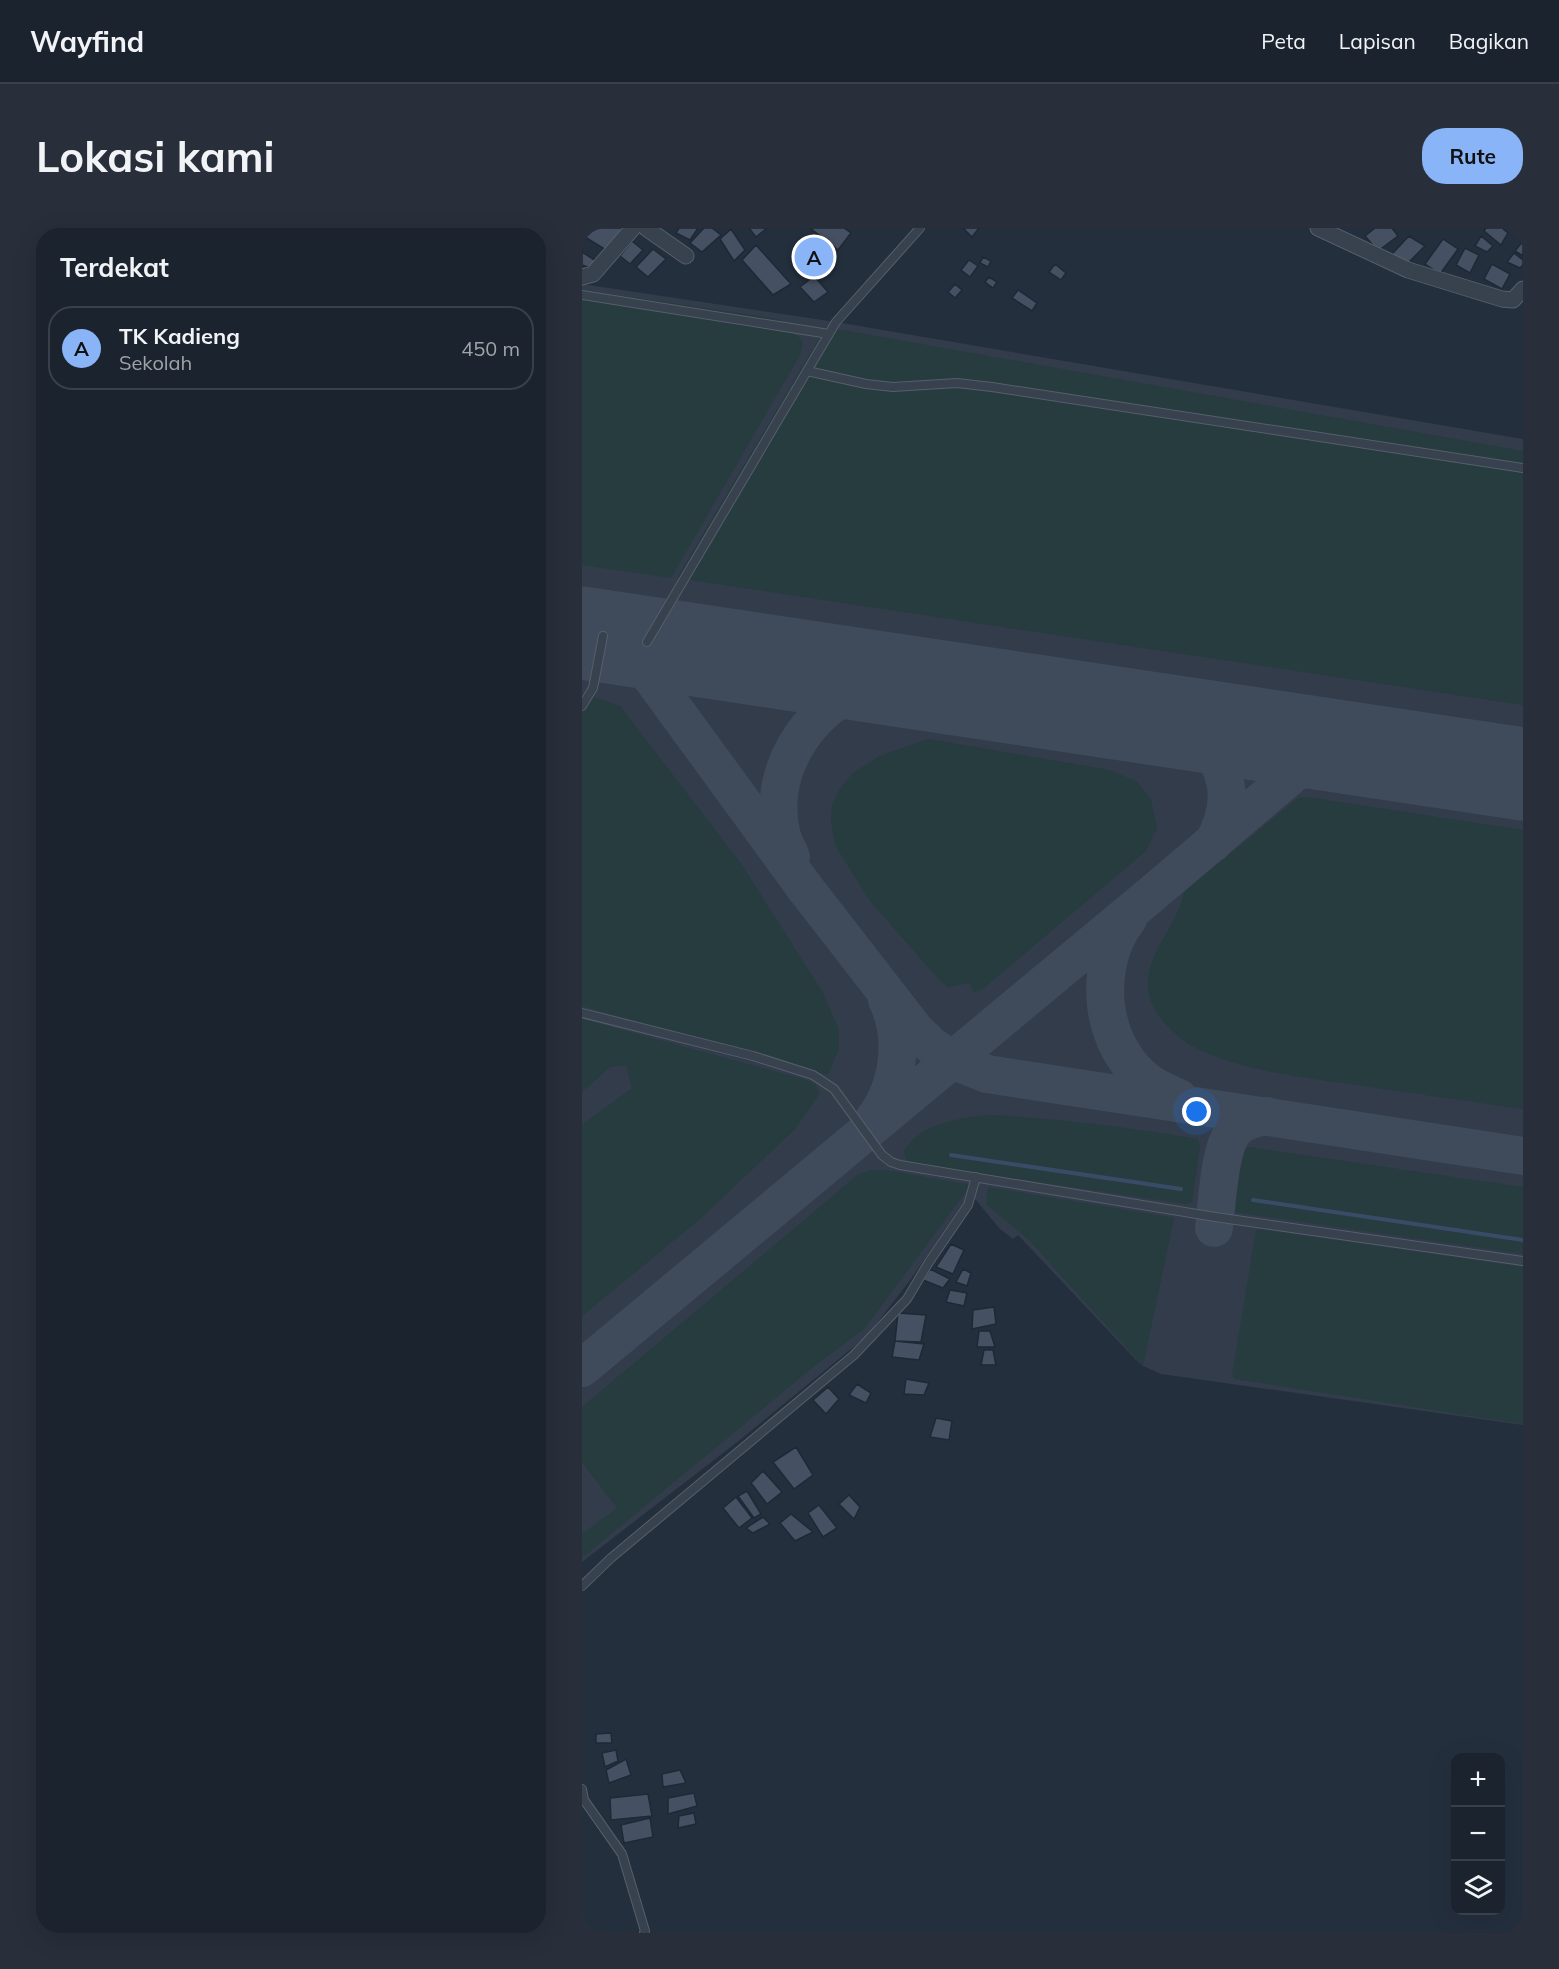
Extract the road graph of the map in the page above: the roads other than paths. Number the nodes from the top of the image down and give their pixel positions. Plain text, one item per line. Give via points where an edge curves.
1 (633, 228) edge
2 (646, 228) edge
3 (920, 228) edge
4 (1318, 228) edge
5 (686, 256) dead end
6 (582, 277) edge
7 (1523, 289) edge
8 (582, 295) edge
9 (829, 334) junction
10 (807, 371) junction
11 (1523, 468) edge
12 (603, 636) dead end
13 (647, 642) dead end
14 (582, 706) edge
15 (582, 1013) edge
16 (976, 1177) junction
17 (1523, 1261) edge
18 (582, 1586) edge
19 (582, 1789) edge
20 (644, 1933) edge

1 - 6 street via 593,274
2 - 5 street
3 - 9 lane via 855,299
4 - 7 street via 1408,270 1502,299 1513,300
8 - 9 lane
9 - 10 lane
10 - 11 lane via 893,387 957,383 992,387
10 - 13 lane
12 - 14 lane via 593,688
15 - 16 lane via 813,1074 843,1100 874,1146 891,1161
16 - 17 lane via 1215,1217
16 - 18 lane via 968,1205 907,1299 854,1355
19 - 20 lane via 584,1800 622,1854

